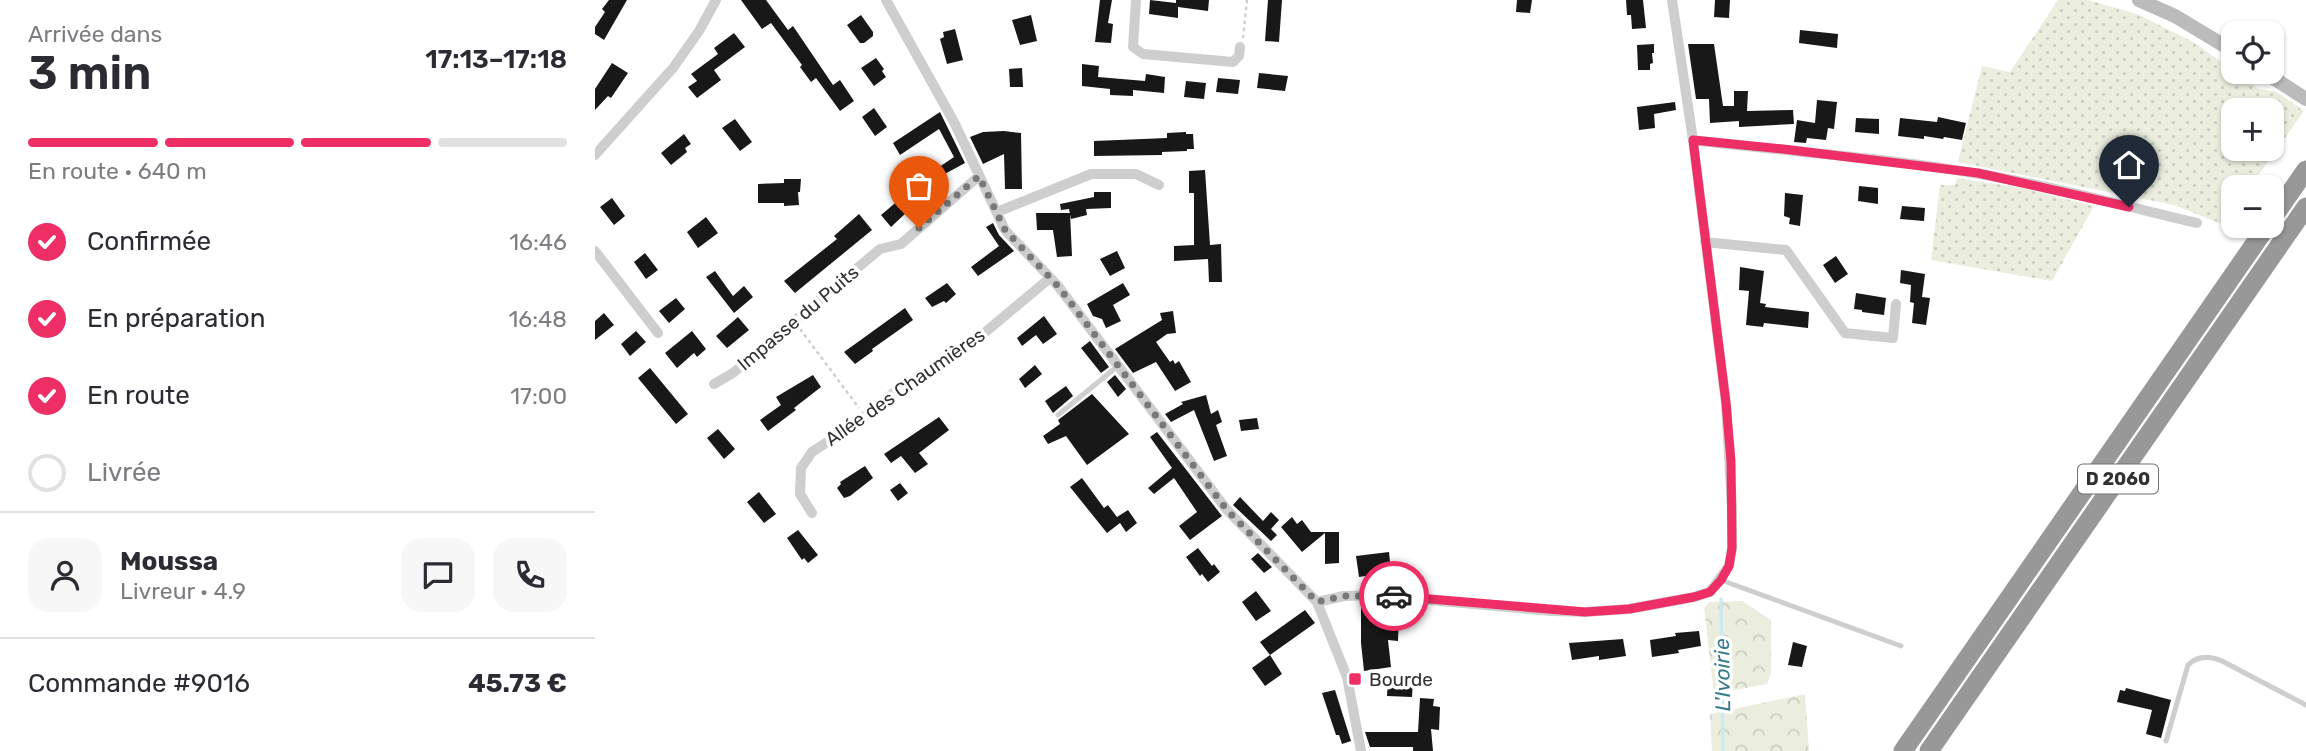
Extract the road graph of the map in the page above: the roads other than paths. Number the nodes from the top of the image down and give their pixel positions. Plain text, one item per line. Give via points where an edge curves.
1 (716, 0) edge
2 (887, 0) edge
3 (1136, 0) edge
4 (1672, 0) edge
5 (2139, 0) edge
6 (2221, 44) edge
7 (1240, 47) road end
8 (2283, 84) edge
9 (2306, 99) edge
10 (1693, 140) junction
11 (595, 155) edge
12 (2306, 170) edge
13 (979, 176) junction
14 (1159, 185) dead end
15 (2284, 201) edge
16 (2306, 207) edge
17 (997, 212) junction
18 (2197, 223) dead end
19 (2259, 238) edge
20 (1705, 243) junction
21 (595, 251) edge
22 (1050, 278) junction
23 (1896, 304) dead end
24 (658, 334) dead end
25 (1119, 365) junction
26 (714, 384) dead end
27 (1058, 415) dead end
28 (812, 513) dead end
29 (1721, 580) junction
30 (1317, 602) junction
31 (1901, 646) dead end
32 (2306, 705) edge
33 (2167, 741) dead end
34 (1361, 751) edge
35 (1903, 751) edge
36 (1929, 751) edge

1 - 11 street via 673,68
2 - 13 street
3 - 7 street via 1133,47 1143,54 1233,62
4 - 10 street
5 - 6 street
8 - 9 street
10 - 18 street via 1978,173
10 - 20 street
12 - 15 highway
13 - 17 street
13 - 26 street, Impasse du Puits via 901,244 880,248 733,373
14 - 17 street via 1136,174 1091,174
16 - 36 highway, D 2060
17 - 22 street via 1005,230
19 - 35 highway, D 2060
20 - 23 street via 1786,250 1845,333 1893,338
20 - 29 street via 1731,461 1732,548
21 - 24 street
22 - 25 street
22 - 28 street, Allée des Chaumières via 958,355 901,387 812,452 801,468 800,494
25 - 27 lane
25 - 30 street via 1227,510
29 - 30 street via 1710,592 1694,597 1585,612 1375,595
29 - 31 lane
30 - 34 street via 1347,677
32 - 33 lane via 2223,661 2199,658 2187,665

